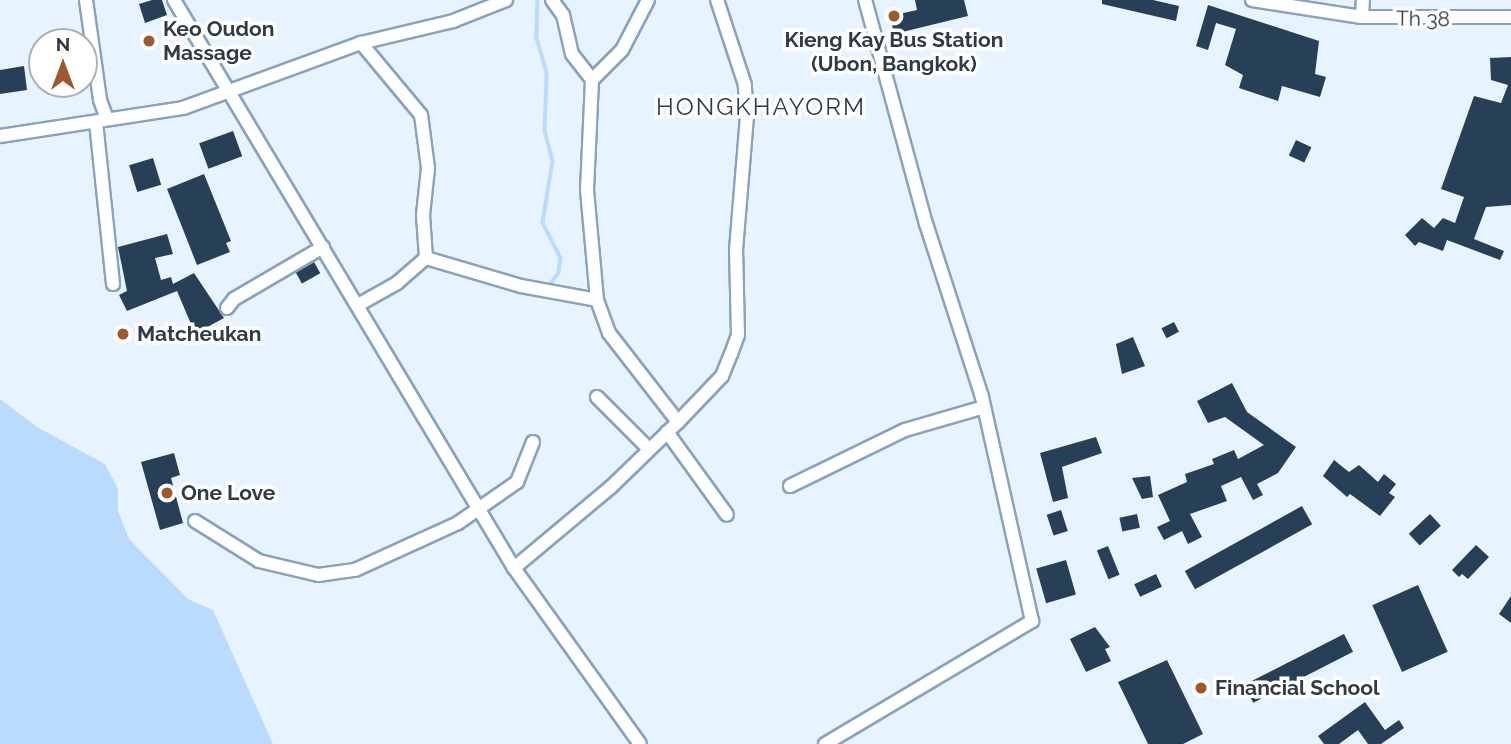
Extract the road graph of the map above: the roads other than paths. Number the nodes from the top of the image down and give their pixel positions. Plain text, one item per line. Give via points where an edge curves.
1 (86, 0) edge
2 (174, 0) edge
3 (506, 0) edge
4 (552, 0) edge
5 (648, 0) edge
6 (717, 0) edge
7 (865, 0) edge
8 (1252, 0) edge
9 (1363, 0) edge
10 (1511, 17) edge
11 (1362, 18) junction
12 (361, 43) junction
13 (592, 80) junction
14 (230, 92) junction
15 (101, 121) junction
16 (0, 136) edge
17 (323, 247) junction
18 (426, 258) junction
19 (113, 284) dead end
20 (597, 300) junction
21 (358, 305) junction
22 (227, 309) dead end
23 (597, 397) dead end
24 (984, 407) junction
25 (678, 422) junction
26 (667, 432) junction
27 (533, 442) dead end
28 (648, 448) junction
29 (790, 486) dead end
30 (478, 507) junction
31 (727, 515) dead end
32 (195, 521) dead end
33 (514, 568) junction
34 (640, 744) edge
35 (825, 744) edge

1 - 15 street
2 - 14 street
3 - 12 street via 453,21
4 - 13 street via 563,15 572,54
5 - 13 street via 622,50
6 - 25 street via 745,85 747,117 736,250 738,335 722,376
7 - 24 street via 926,224
8 - 11 street, Th 38
9 - 11 street
10 - 11 street, Th 38
12 - 14 street
12 - 18 street via 421,115 428,168 423,215
13 - 20 street via 587,190
14 - 15 street via 183,108
14 - 17 street
15 - 16 street
15 - 19 street
17 - 21 street
17 - 22 street via 234,299
18 - 20 street via 522,286
18 - 21 street via 397,283
20 - 25 street via 609,333
21 - 30 street
23 - 28 street
24 - 29 street via 905,430
24 - 35 street via 1032,621
25 - 26 street
26 - 28 street
26 - 31 street
27 - 30 street via 517,482
28 - 33 street via 611,487
30 - 32 street via 458,523 404,551 355,570 318,575 259,561
30 - 33 street
33 - 34 street

